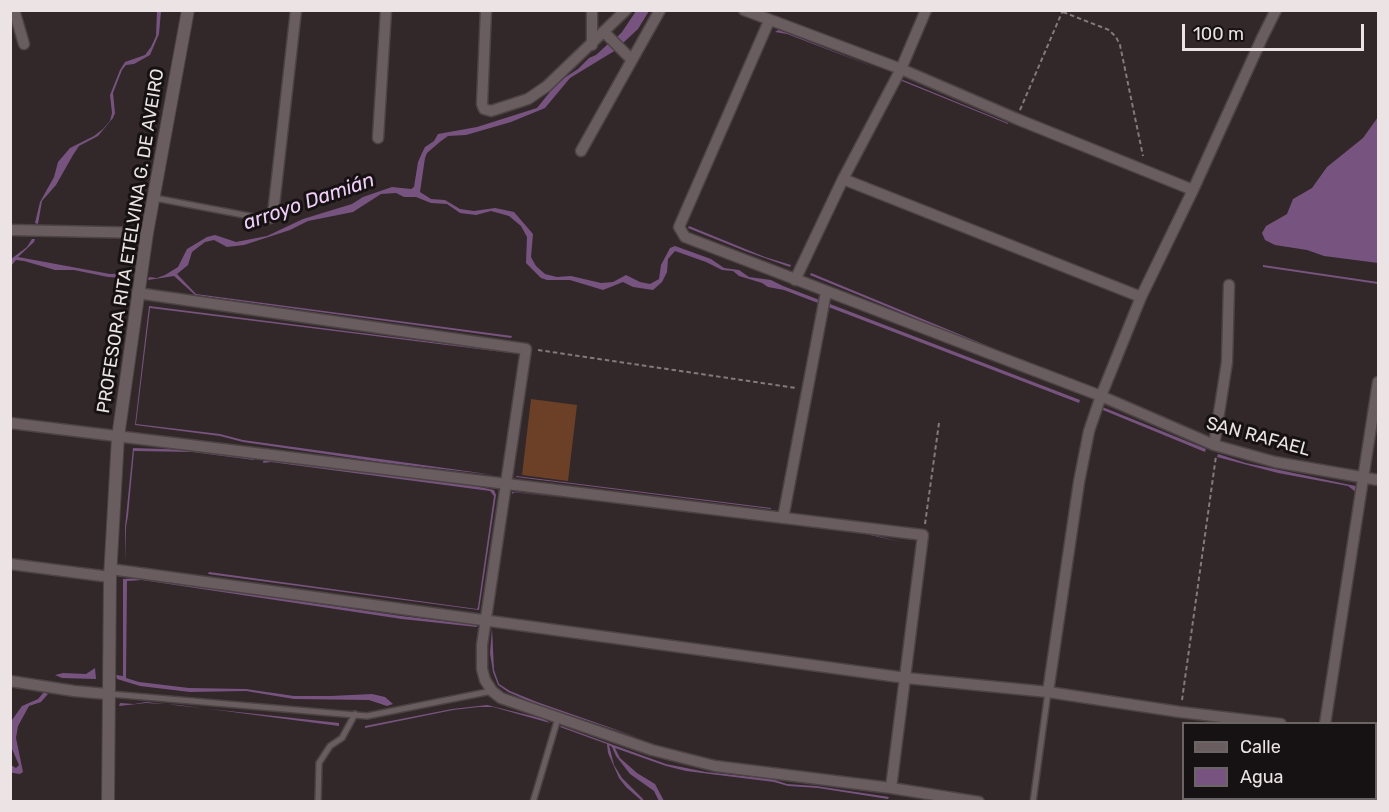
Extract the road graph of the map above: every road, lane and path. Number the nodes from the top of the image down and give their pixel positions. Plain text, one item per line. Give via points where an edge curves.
1 (14, 10) edge
2 (188, 10) edge
3 (296, 10) edge
4 (386, 10) edge
5 (486, 10) edge
6 (592, 10) edge
7 (626, 10) edge
8 (660, 10) edge
9 (744, 10) edge
10 (926, 10) edge
11 (1276, 10) edge
12 (1063, 11) edge
13 (771, 16) edge
14 (605, 33) junction
15 (24, 44) dead end
16 (592, 45) junction
17 (632, 60) junction
18 (901, 69) junction
19 (1017, 119) junction
20 (378, 138) dead end
21 (581, 151) dead end
22 (1146, 171) junction
23 (843, 179) junction
24 (1193, 190) junction
25 (153, 198) junction
26 (270, 218) joint
27 (10, 230) edge
28 (147, 233) junction
29 (795, 280) junction
30 (1229, 285) dead end
31 (138, 290) junction
32 (826, 292) junction
33 (1141, 297) junction
34 (526, 349) junction
35 (1378, 382) edge
36 (808, 389) junction
37 (1101, 396) junction
38 (10, 423) edge
39 (939, 423) dead end
40 (118, 437) junction
41 (1216, 446) junction
42 (1364, 479) junction
43 (1378, 480) edge
44 (506, 484) junction
45 (783, 518) junction
46 (923, 536) junction
47 (10, 564) edge
48 (110, 573) junction
49 (485, 620) junction
50 (906, 678) junction
51 (10, 681) edge
52 (492, 691) junction
53 (1048, 692) junction
54 (108, 694) junction
55 (1180, 712) junction
56 (355, 714) junction
57 (558, 718) junction
58 (1272, 722) edge
59 (1325, 722) edge
60 (894, 789) junction
61 (108, 801) edge
62 (318, 801) edge
63 (533, 801) edge
64 (894, 801) edge
65 (979, 801) edge
66 (1034, 801) edge

1 - 15 street
2 - 25 street, PROFESORA RITA ETELVINA G. DE AVEIRO
3 - 26 street
4 - 20 street
5 - 16 street via 484,109 491,111 528,99
6 - 16 street
7 - 14 street
8 - 17 street
9 - 13 street
10 - 18 street
11 - 24 street
12 - 19 path
12 - 22 path via 1109,30 1116,37
13 - 18 street
13 - 29 street, SAN RAFAEL via 679,227 685,237
14 - 16 street
14 - 17 street
17 - 21 street
18 - 19 street
18 - 23 street
19 - 22 street
22 - 24 street
23 - 29 street
23 - 33 street
24 - 33 street
25 - 26 lane
25 - 28 street, PROFESORA RITA ETELVINA G. DE AVEIRO
27 - 28 street
28 - 31 street, PROFESORA RITA ETELVINA G. DE AVEIRO
29 - 32 street, SAN RAFAEL
30 - 41 street via 1227,362
31 - 34 street
31 - 40 street, PROFESORA RITA ETELVINA G. DE AVEIRO
32 - 36 street
32 - 37 street, SAN RAFAEL
33 - 37 street
34 - 36 path
34 - 44 street
35 - 42 street
36 - 45 street
37 - 41 street, SAN RAFAEL
37 - 53 street via 1083,456
38 - 40 street
39 - 46 path
40 - 44 street
40 - 48 street, PROFESORA RITA ETELVINA G. DE AVEIRO
41 - 42 street, SAN RAFAEL
41 - 55 path
42 - 43 street, SAN RAFAEL
42 - 59 street
44 - 45 street
44 - 49 street
45 - 46 street
46 - 50 street
47 - 48 street
48 - 49 street
48 - 54 street, PROFESORA RITA ETELVINA G. DE AVEIRO
49 - 50 street
49 - 52 street via 482,669
50 - 53 street
50 - 60 street
51 - 54 street
52 - 56 lane via 367,716
52 - 57 street via 501,698
53 - 55 street
53 - 66 lane
54 - 56 lane
54 - 61 street, PROFESORA RITA ETELVINA G. DE AVEIRO
55 - 58 street
56 - 62 lane via 342,738 330,746 319,763
57 - 60 street via 652,750 715,766
57 - 63 lane
60 - 64 street
60 - 65 street

